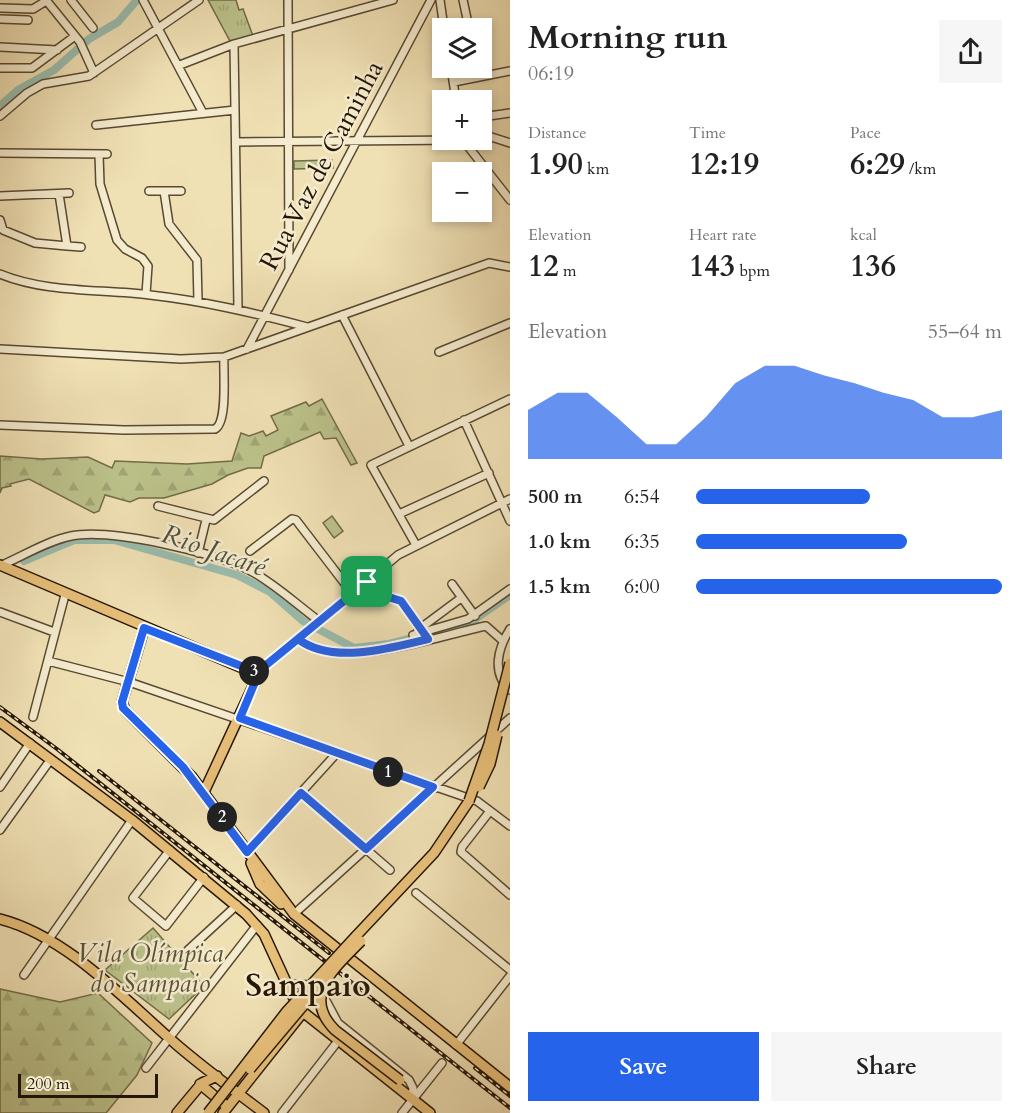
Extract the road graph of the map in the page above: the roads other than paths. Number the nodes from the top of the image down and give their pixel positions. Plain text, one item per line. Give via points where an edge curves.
1 (71, 0) edge
2 (143, 0) edge
3 (199, 0) edge
4 (288, 0) edge
5 (393, 0) edge
6 (431, 0) edge
7 (440, 0) edge
8 (463, 0) edge
9 (46, 1) edge
10 (1, 8) edge
11 (443, 18) edge
12 (467, 18) edge
13 (0, 19) edge
14 (28, 20) dead end
15 (93, 28) dead end
16 (159, 28) junction
17 (289, 31) junction
18 (77, 39) junction
19 (234, 44) junction
20 (0, 47) edge
21 (58, 50) junction
22 (180, 65) junction
23 (0, 68) edge
24 (510, 71) edge
25 (94, 73) junction
26 (492, 74) edge
27 (453, 78) edge
28 (474, 78) edge
29 (454, 82) junction
30 (455, 90) edge
31 (235, 110) junction
32 (510, 112) edge
33 (203, 113) junction
34 (492, 115) edge
35 (0, 116) edge
36 (96, 125) dead end
37 (492, 137) edge
38 (290, 140) junction
39 (358, 140) junction
40 (432, 140) edge
41 (237, 142) junction
42 (510, 142) edge
43 (471, 150) edge
44 (0, 153) edge
45 (149, 191) dead end
46 (164, 191) junction
47 (181, 191) dead end
48 (69, 193) dead end
49 (59, 194) junction
50 (0, 196) edge
51 (510, 200) edge
52 (0, 220) edge
53 (67, 246) junction
54 (81, 247) dead end
55 (509, 264) edge
56 (289, 272) junction
57 (0, 274) edge
58 (146, 294) junction
59 (198, 301) junction
60 (238, 308) junction
61 (265, 315) junction
62 (342, 315) junction
63 (510, 323) edge
64 (307, 327) junction
65 (0, 349) edge
66 (247, 349) junction
67 (440, 352) dead end
68 (224, 357) junction
69 (510, 399) edge
70 (464, 420) junction
71 (0, 425) edge
72 (409, 446) junction
73 (489, 473) junction
74 (264, 481) dead end
75 (510, 499) edge
76 (502, 503) junction
77 (158, 506) dead end
78 (399, 514) junction
79 (206, 520) junction
80 (510, 521) edge
81 (416, 545) junction
82 (250, 551) dead end
83 (198, 553) junction
84 (0, 565) edge
85 (367, 582) junction
86 (452, 584) dead end
87 (510, 589) edge
88 (352, 593) junction
89 (65, 595) junction
90 (461, 598) junction
91 (0, 612) edge
92 (475, 616) junction
93 (317, 623) junction
94 (144, 628) junction
95 (510, 629) edge
96 (54, 632) junction
97 (425, 634) junction
98 (413, 635) dead end
99 (298, 639) junction
100 (503, 641) junction
101 (48, 661) junction
102 (510, 663) edge
103 (260, 670) junction
104 (129, 682) junction
105 (506, 683) edge
106 (510, 690) edge
107 (33, 717) dead end
108 (240, 718) junction
109 (510, 718) edge
110 (0, 722) edge
111 (30, 743) junction
112 (482, 743) junction
113 (337, 753) junction
114 (51, 759) junction
115 (0, 787) edge
116 (433, 787) junction
117 (204, 792) junction
118 (301, 793) junction
119 (469, 801) junction
120 (490, 812) junction
121 (132, 820) junction
122 (510, 826) edge
123 (0, 830) edge
124 (366, 849) junction
125 (170, 850) junction
126 (248, 854) junction
127 (390, 870) dead end
128 (204, 877) junction
129 (416, 893) dead end
130 (510, 895) edge
131 (237, 905) junction
132 (292, 912) junction
133 (0, 919) edge
134 (257, 925) junction
135 (358, 938) junction
136 (49, 940) junction
137 (188, 950) dead end
138 (510, 970) edge
139 (24, 975) dead end
140 (510, 976) edge
141 (325, 980) junction
142 (286, 984) junction
143 (303, 1012) junction
144 (170, 1039) junction
145 (338, 1041) junction
146 (456, 1045) junction
147 (198, 1061) junction
148 (442, 1063) dead end
149 (146, 1068) dead end
150 (218, 1077) junction
151 (201, 1083) junction
152 (510, 1087) edge
153 (239, 1094) junction
154 (413, 1096) junction
155 (225, 1111) edge
156 (177, 1113) edge
157 (208, 1113) edge
158 (264, 1113) edge
159 (282, 1113) edge
160 (402, 1113) edge
161 (430, 1113) edge

1 - 15 street
2 - 16 street
3 - 16 street
4 - 17 street
5 - 17 street
6 - 39 street, Rua Vaz de Caminha
7 - 11 street
8 - 12 street
9 - 10 street via 33,9
9 - 18 street
13 - 14 street
16 - 22 street
16 - 25 street
17 - 19 street
17 - 38 street
18 - 21 street
18 - 25 street
19 - 22 street
19 - 31 street
20 - 21 street
21 - 23 street via 30,69
22 - 33 street
24 - 26 street
25 - 35 street via 76,80 43,84
27 - 29 street
28 - 29 street
29 - 30 street
31 - 33 street
31 - 41 street
32 - 34 street
33 - 36 street
37 - 42 street
38 - 39 street
38 - 41 street
38 - 56 street
39 - 40 street
39 - 56 street, Rua Vaz de Caminha
41 - 60 street
43 - 51 street
44 - 58 street via 103,154 100,184 117,240 148,266
45 - 46 street
46 - 47 street
46 - 59 street via 168,221 197,260
48 - 49 street
49 - 50 street
49 - 53 street
52 - 53 street via 3,230 22,240
53 - 54 street
55 - 62 street via 489,263
56 - 61 street, Rua Vaz de Caminha
57 - 58 street via 37,284
58 - 59 street
59 - 60 street
60 - 61 street
61 - 64 street
61 - 66 street, Rua Vaz de Caminha
62 - 64 street
62 - 72 street
63 - 67 street
64 - 66 street
65 - 68 street via 181,360
66 - 68 street
68 - 71 street via 223,417 216,429
69 - 70 street
70 - 72 street
70 - 73 street
72 - 78 street via 371,465
73 - 76 street
73 - 78 street
74 - 79 street via 216,519
75 - 76 street
76 - 80 street
76 - 81 street
77 - 79 street
78 - 81 street
79 - 83 street
81 - 85 street
82 - 88 street via 292,519 296,520
83 - 84 street via 136,537 99,533 69,536
83 - 93 street via 252,571
84 - 89 main road
85 - 88 street
85 - 97 street via 379,594 401,601
86 - 90 street
87 - 92 street
88 - 93 street
89 - 94 main road
89 - 96 street
90 - 92 street
90 - 97 street
91 - 96 street
92 - 97 street
93 - 99 street
94 - 103 main road via 245,669
94 - 104 main road
95 - 100 street
96 - 101 street
97 - 98 street
97 - 99 street via 394,648 355,653 310,646
97 - 100 street via 490,627
99 - 103 street
100 - 105 street via 497,670
101 - 104 street
101 - 107 street
102 - 119 main road, bridge
103 - 108 main road
104 - 108 street
104 - 117 main road via 123,708
105 - 106 street
105 - 112 street
105 - 119 main road, bridge via 490,764
108 - 113 street
108 - 117 main road
109 - 112 street
110 - 111 main road
111 - 114 main road
111 - 115 street
112 - 116 street
113 - 116 street
113 - 118 street
114 - 121 main road
114 - 123 street
116 - 120 street via 477,801
116 - 124 street
117 - 126 main road
118 - 124 street
118 - 126 street
119 - 135 main road via 421,868
120 - 122 street
120 - 130 street via 461,852
121 - 125 main road
121 - 136 street
124 - 127 street
124 - 132 street
125 - 128 main road
125 - 128 street via 133,898 166,926
126 - 132 main road via 260,884
128 - 131 main road
129 - 138 street
131 - 134 main road
131 - 137 street
132 - 146 main road
133 - 136 main road
134 - 142 main road
134 - 144 street
135 - 141 main road, bridge
135 - 157 main road, bridge via 298,998
136 - 139 street
136 - 144 main road
140 - 146 street
141 - 150 main road, bridge via 250,1069 236,1079
141 - 154 main road, bridge via 321,1003 327,1020
142 - 143 main road
142 - 154 street via 313,985 320,990 338,1023 409,1080
143 - 145 main road
143 - 153 main road
144 - 147 main road
144 - 149 street
145 - 154 main road
145 - 159 street
146 - 152 main road
147 - 150 main road
147 - 151 main road
148 - 154 street
150 - 151 main road
150 - 153 main road
151 - 155 main road via 218,1096
151 - 156 main road
153 - 155 main road
153 - 158 main road
154 - 160 street
154 - 161 main road

